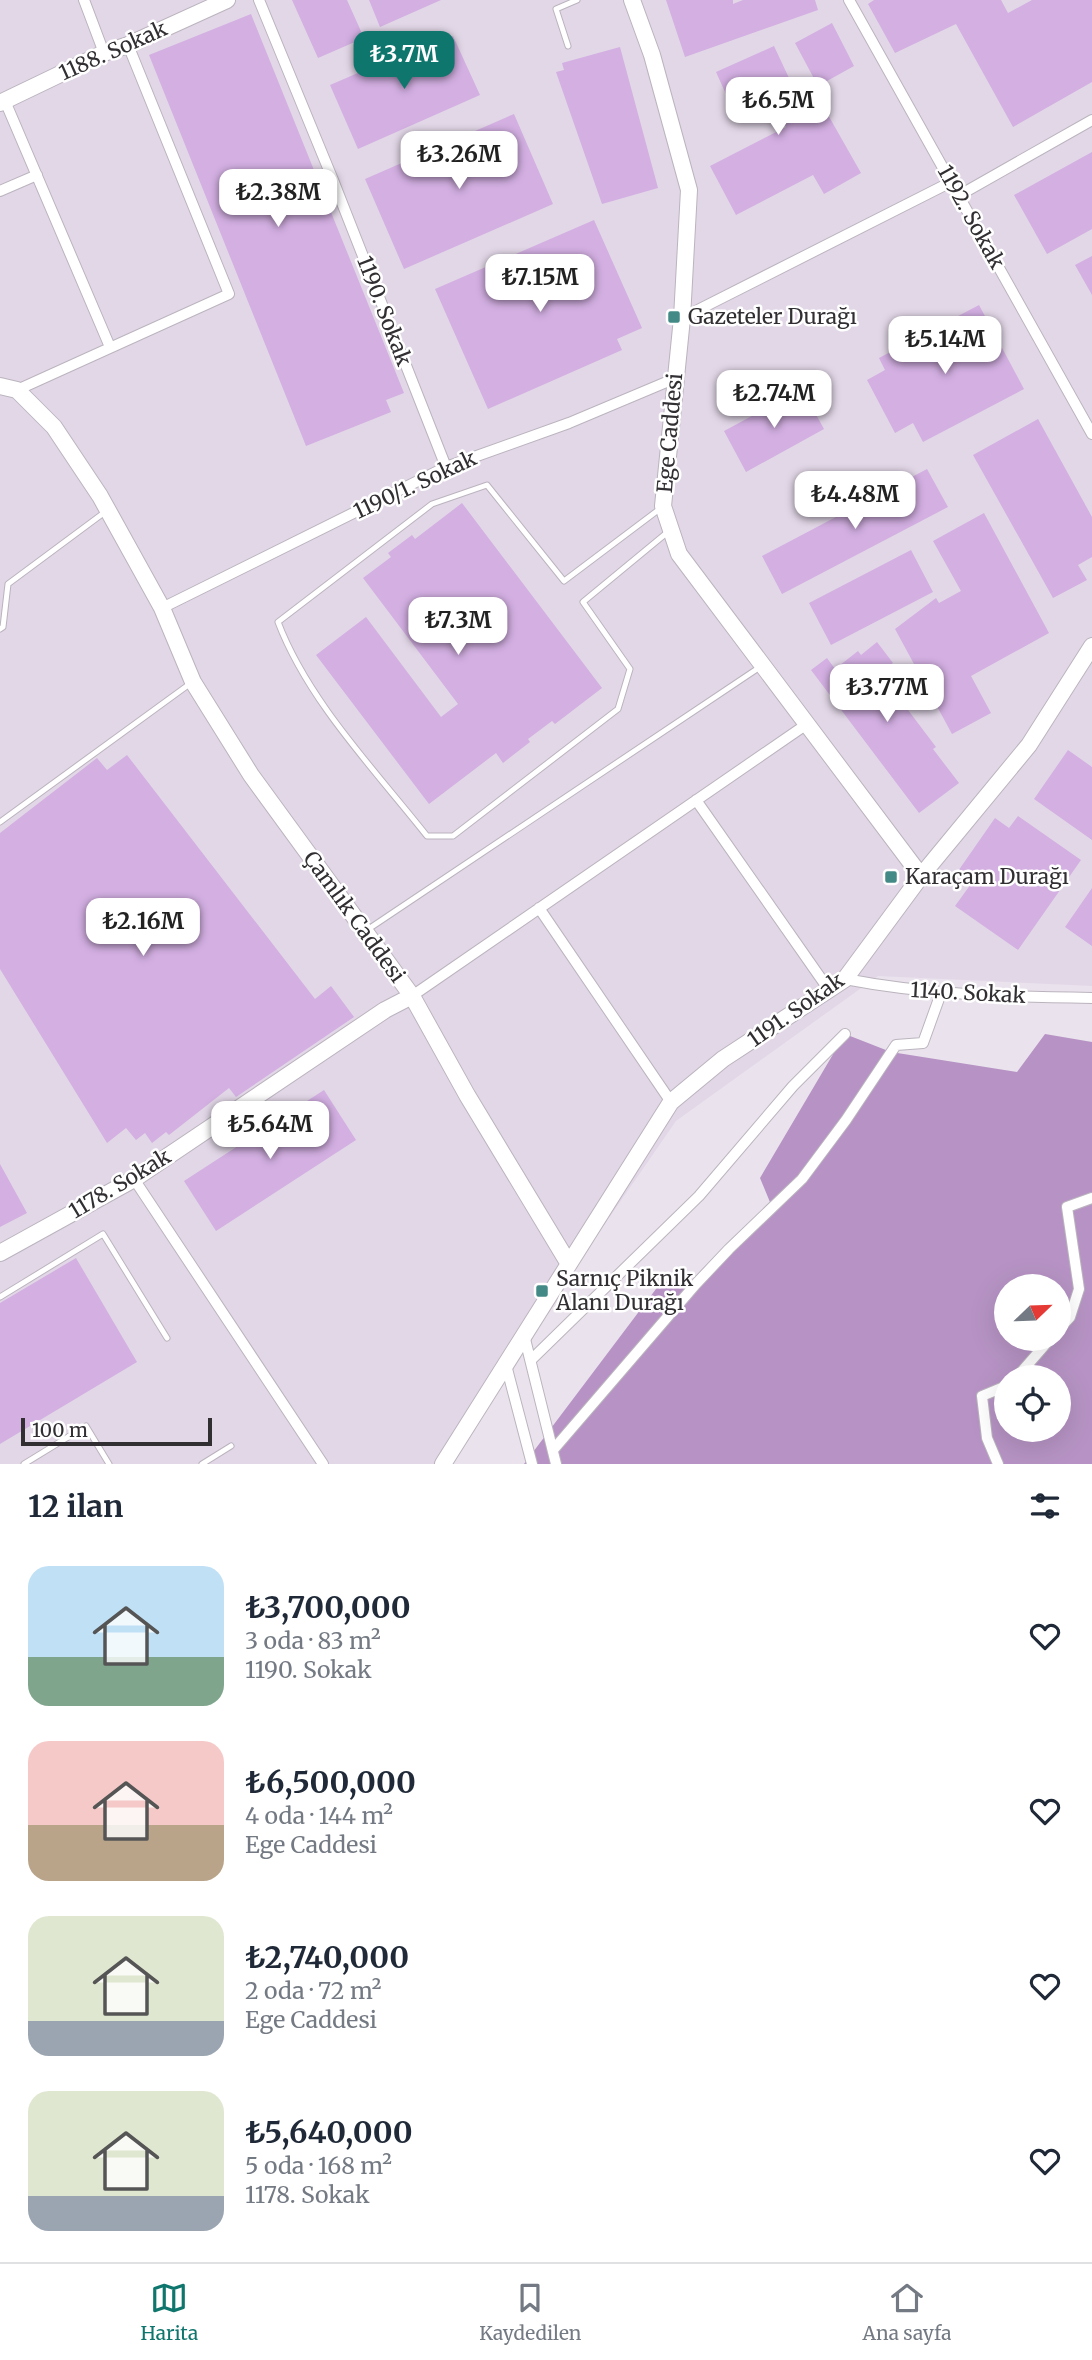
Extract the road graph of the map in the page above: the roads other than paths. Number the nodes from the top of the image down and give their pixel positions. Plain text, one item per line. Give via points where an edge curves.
1 (84, 0) edge
2 (227, 0) edge
3 (259, 0) edge
4 (577, 0) edge
5 (632, 0) edge
6 (849, 0) edge
7 (128, 46) junction
8 (568, 46) dead end
9 (104, 52) junction
10 (3, 102) edge
11 (1092, 120) edge
12 (37, 175) junction
13 (951, 182) junction
14 (0, 191) edge
15 (958, 196) junction
16 (682, 318) junction
17 (110, 347) junction
18 (676, 378) junction
19 (0, 386) edge
20 (17, 390) junction
21 (1092, 434) edge
22 (446, 467) junction
23 (663, 506) junction
24 (108, 510) junction
25 (672, 529) junction
26 (162, 608) junction
27 (0, 629) edge
28 (1092, 646) edge
29 (763, 666) junction
30 (193, 682) junction
31 (807, 724) junction
32 (696, 800) junction
33 (0, 822) edge
34 (921, 876) junction
35 (539, 908) junction
36 (365, 932) junction
37 (845, 979) junction
38 (829, 990) junction
39 (941, 993) junction
40 (412, 996) junction
41 (1092, 998) edge
42 (845, 1034) dead end
43 (671, 1102) junction
44 (134, 1179) junction
45 (1092, 1198) edge
46 (0, 1253) edge
47 (569, 1264) junction
48 (0, 1297) edge
49 (1071, 1314) edge
50 (524, 1335) junction
51 (167, 1338) dead end
52 (1040, 1351) edge
53 (531, 1360) junction
54 (506, 1365) junction
55 (1027, 1365) edge
56 (994, 1391) edge
57 (231, 1446) dead end
58 (553, 1450) junction
59 (24, 1464) edge
60 (109, 1464) edge
61 (202, 1464) edge
62 (323, 1464) edge
63 (443, 1464) edge
64 (532, 1464) edge
65 (556, 1464) edge
66 (998, 1464) edge

1 - 9 street
2 - 7 street, 1188. Sokak
3 - 22 street, 1190. Sokak
4 - 8 lane via 556,9
5 - 16 street, Ege Caddesi via 689,190
6 - 13 street, 1192. Sokak
7 - 9 street, 1188. Sokak
7 - 17 street via 229,294
9 - 10 street, 1188. Sokak
10 - 12 street
11 - 15 street
12 - 14 street
12 - 17 street
13 - 15 street, 1192. Sokak
13 - 16 street
15 - 21 street, 1192. Sokak
16 - 18 street, Ege Caddesi
17 - 20 street
18 - 22 street, 1190/1. Sokak
18 - 23 street, Ege Caddesi
19 - 20 street
20 - 24 street, Çamlık Caddesi via 54,426
22 - 26 street, 1190/1. Sokak
23 - 25 street, Ege Caddesi
23 - 25 lane via 564,581 487,485 432,504 278,622 314,693 427,836 453,836 618,709 630,669 583,602
24 - 26 street, Çamlık Caddesi
24 - 27 lane via 8,584
25 - 29 street, Ege Caddesi via 679,554
26 - 30 street, Çamlık Caddesi
28 - 34 street, 1191. Sokak via 1029,745
29 - 31 street, Ege Caddesi
29 - 36 lane
30 - 33 lane
30 - 36 street, Çamlık Caddesi via 251,775
31 - 32 street
31 - 34 street, Ege Caddesi
32 - 35 street
32 - 38 street
34 - 37 street, 1191. Sokak
35 - 40 street
35 - 43 street
36 - 40 street, Çamlık Caddesi
37 - 38 street, 1191. Sokak
37 - 39 street, 1140. Sokak
38 - 43 street, 1191. Sokak via 723,1059
39 - 41 street, 1140. Sokak
39 - 58 street via 923,1043 896,1045 802,1179 695,1285
40 - 44 street, 1178. Sokak
40 - 47 street, Çamlık Caddesi
42 - 53 street via 793,1086 699,1196
43 - 47 street, 1191. Sokak
44 - 46 street, 1178. Sokak
44 - 62 street
45 - 49 street via 1067,1207 1079,1289
47 - 50 street
48 - 51 lane via 103,1234
50 - 53 street
50 - 54 street
52 - 55 street
53 - 58 street
54 - 63 street
54 - 64 street
56 - 66 street via 982,1396 987,1438
57 - 61 lane
58 - 65 street
59 - 60 lane via 86,1426

